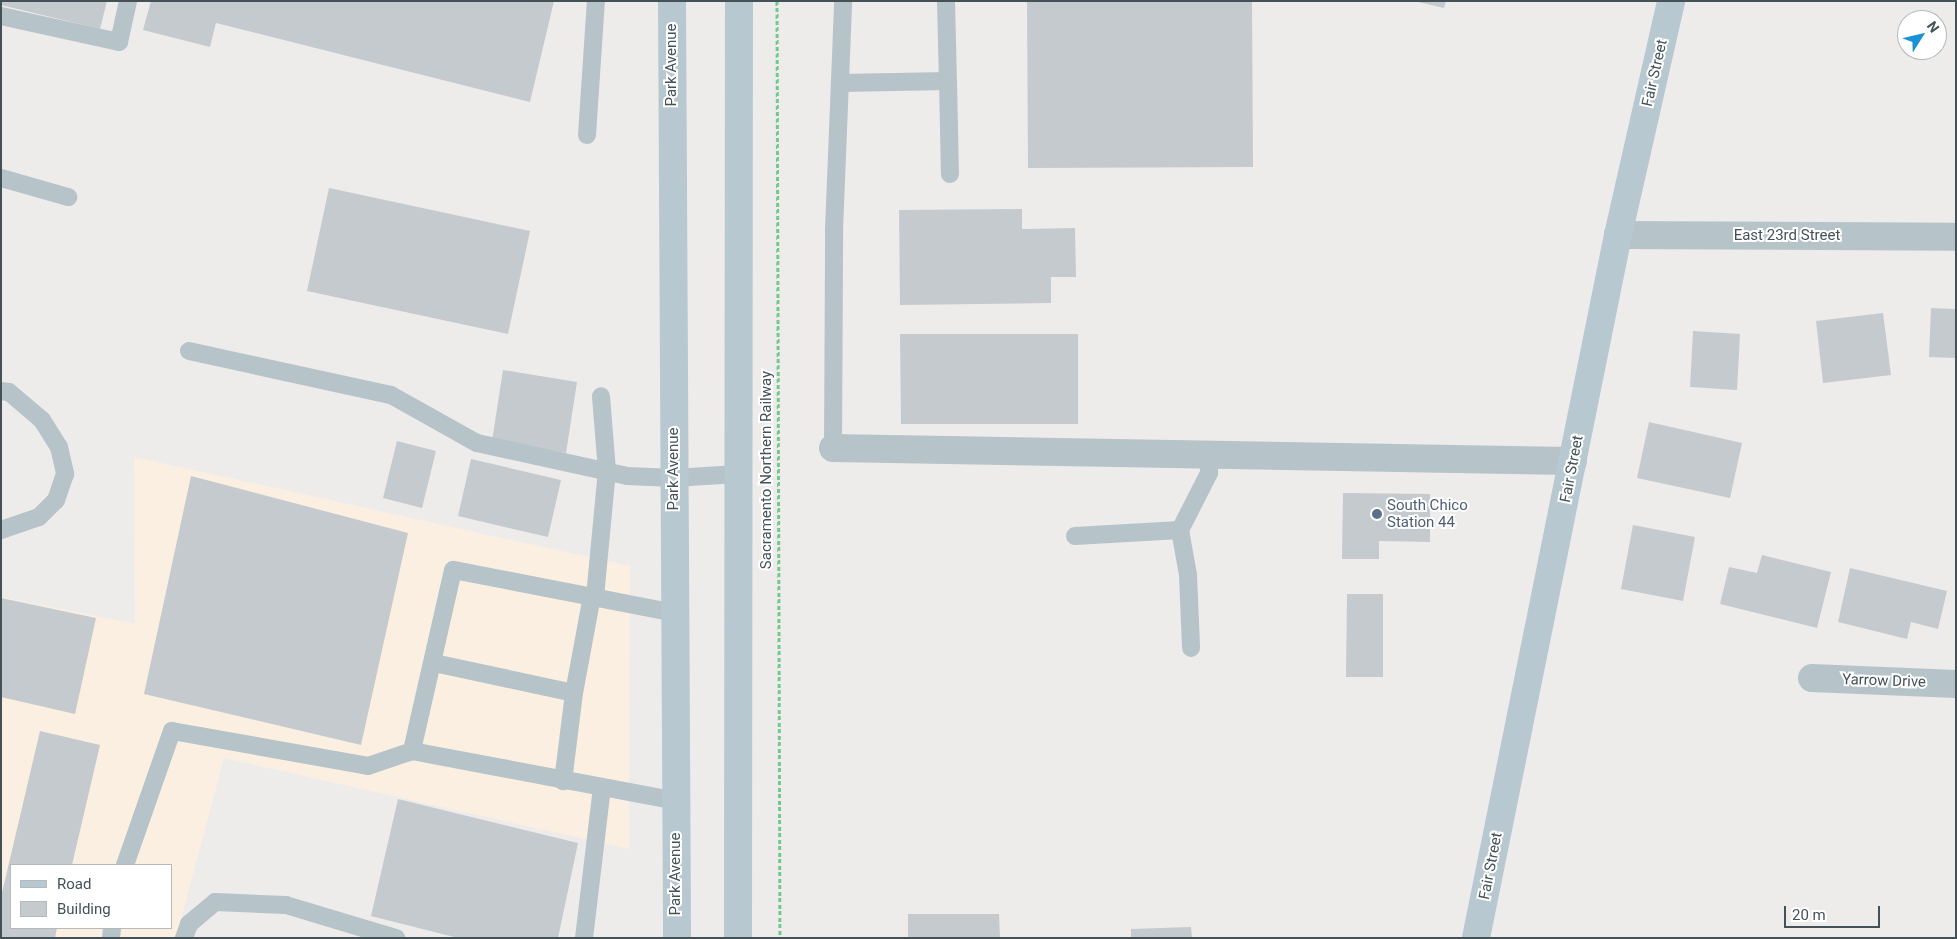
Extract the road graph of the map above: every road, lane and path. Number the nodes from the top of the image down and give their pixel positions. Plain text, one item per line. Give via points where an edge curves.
1 (128, 1) edge
2 (596, 1) edge
3 (672, 1) edge
4 (739, 1) edge
5 (777, 1) edge
6 (843, 1) edge
7 (946, 1) edge
8 (1671, 1) edge
9 (1, 16) edge
10 (948, 81) junction
11 (840, 83) junction
12 (587, 136) dead end
13 (950, 174) dead end
14 (1, 178) edge
15 (68, 197) dead end
16 (1618, 235) junction
17 (1956, 237) edge
18 (189, 351) dead end
19 (1, 391) edge
20 (601, 396) dead end
21 (833, 448) joint
22 (1209, 454) junction
23 (1573, 461) junction
24 (607, 471) junction
25 (737, 474) junction
26 (674, 478) junction
27 (1, 530) edge
28 (1180, 530) junction
29 (1075, 536) dead end
30 (593, 597) junction
31 (675, 613) junction
32 (1191, 648) dead end
33 (434, 663) junction
34 (1812, 678) dead end
35 (1956, 684) edge
36 (574, 692) junction
37 (412, 751) junction
38 (563, 781) junction
39 (602, 788) junction
40 (676, 801) junction
41 (125, 864) edge
42 (184, 938) edge
43 (396, 938) edge
44 (584, 938) edge
45 (677, 938) edge
46 (738, 938) edge
47 (780, 938) edge
48 (1476, 938) edge

1 - 9 lane via 119,42
2 - 12 lane
3 - 26 main road, Park Avenue
4 - 25 main road
5 - 47 path, Sacramento Northern Railway
6 - 11 lane
7 - 10 lane
8 - 16 main road, Fair Street
10 - 11 lane
10 - 13 lane
11 - 21 lane via 834,230
14 - 15 lane
16 - 17 street, East 23rd Street
16 - 23 main road, Fair Street
18 - 24 lane via 391,396 477,443
19 - 27 lane via 9,392 42,420 59,446 65,474 56,500 39,517
20 - 24 lane
21 - 22 street
22 - 23 street
22 - 28 lane via 1209,473
23 - 48 main road, Fair Street
24 - 26 lane via 626,476
24 - 30 lane
25 - 26 lane
25 - 46 main road
26 - 31 main road, Park Avenue
28 - 29 lane
28 - 32 lane via 1188,575
30 - 31 lane
30 - 33 lane via 453,570
30 - 36 lane
31 - 40 main road, Park Avenue
33 - 36 lane
33 - 37 lane
34 - 35 street, Yarrow Drive
36 - 38 lane
37 - 38 lane
37 - 41 lane via 368,766 172,731
38 - 39 lane
39 - 40 lane
39 - 44 lane
40 - 45 main road, Park Avenue
42 - 43 lane via 189,924 215,902 286,905

